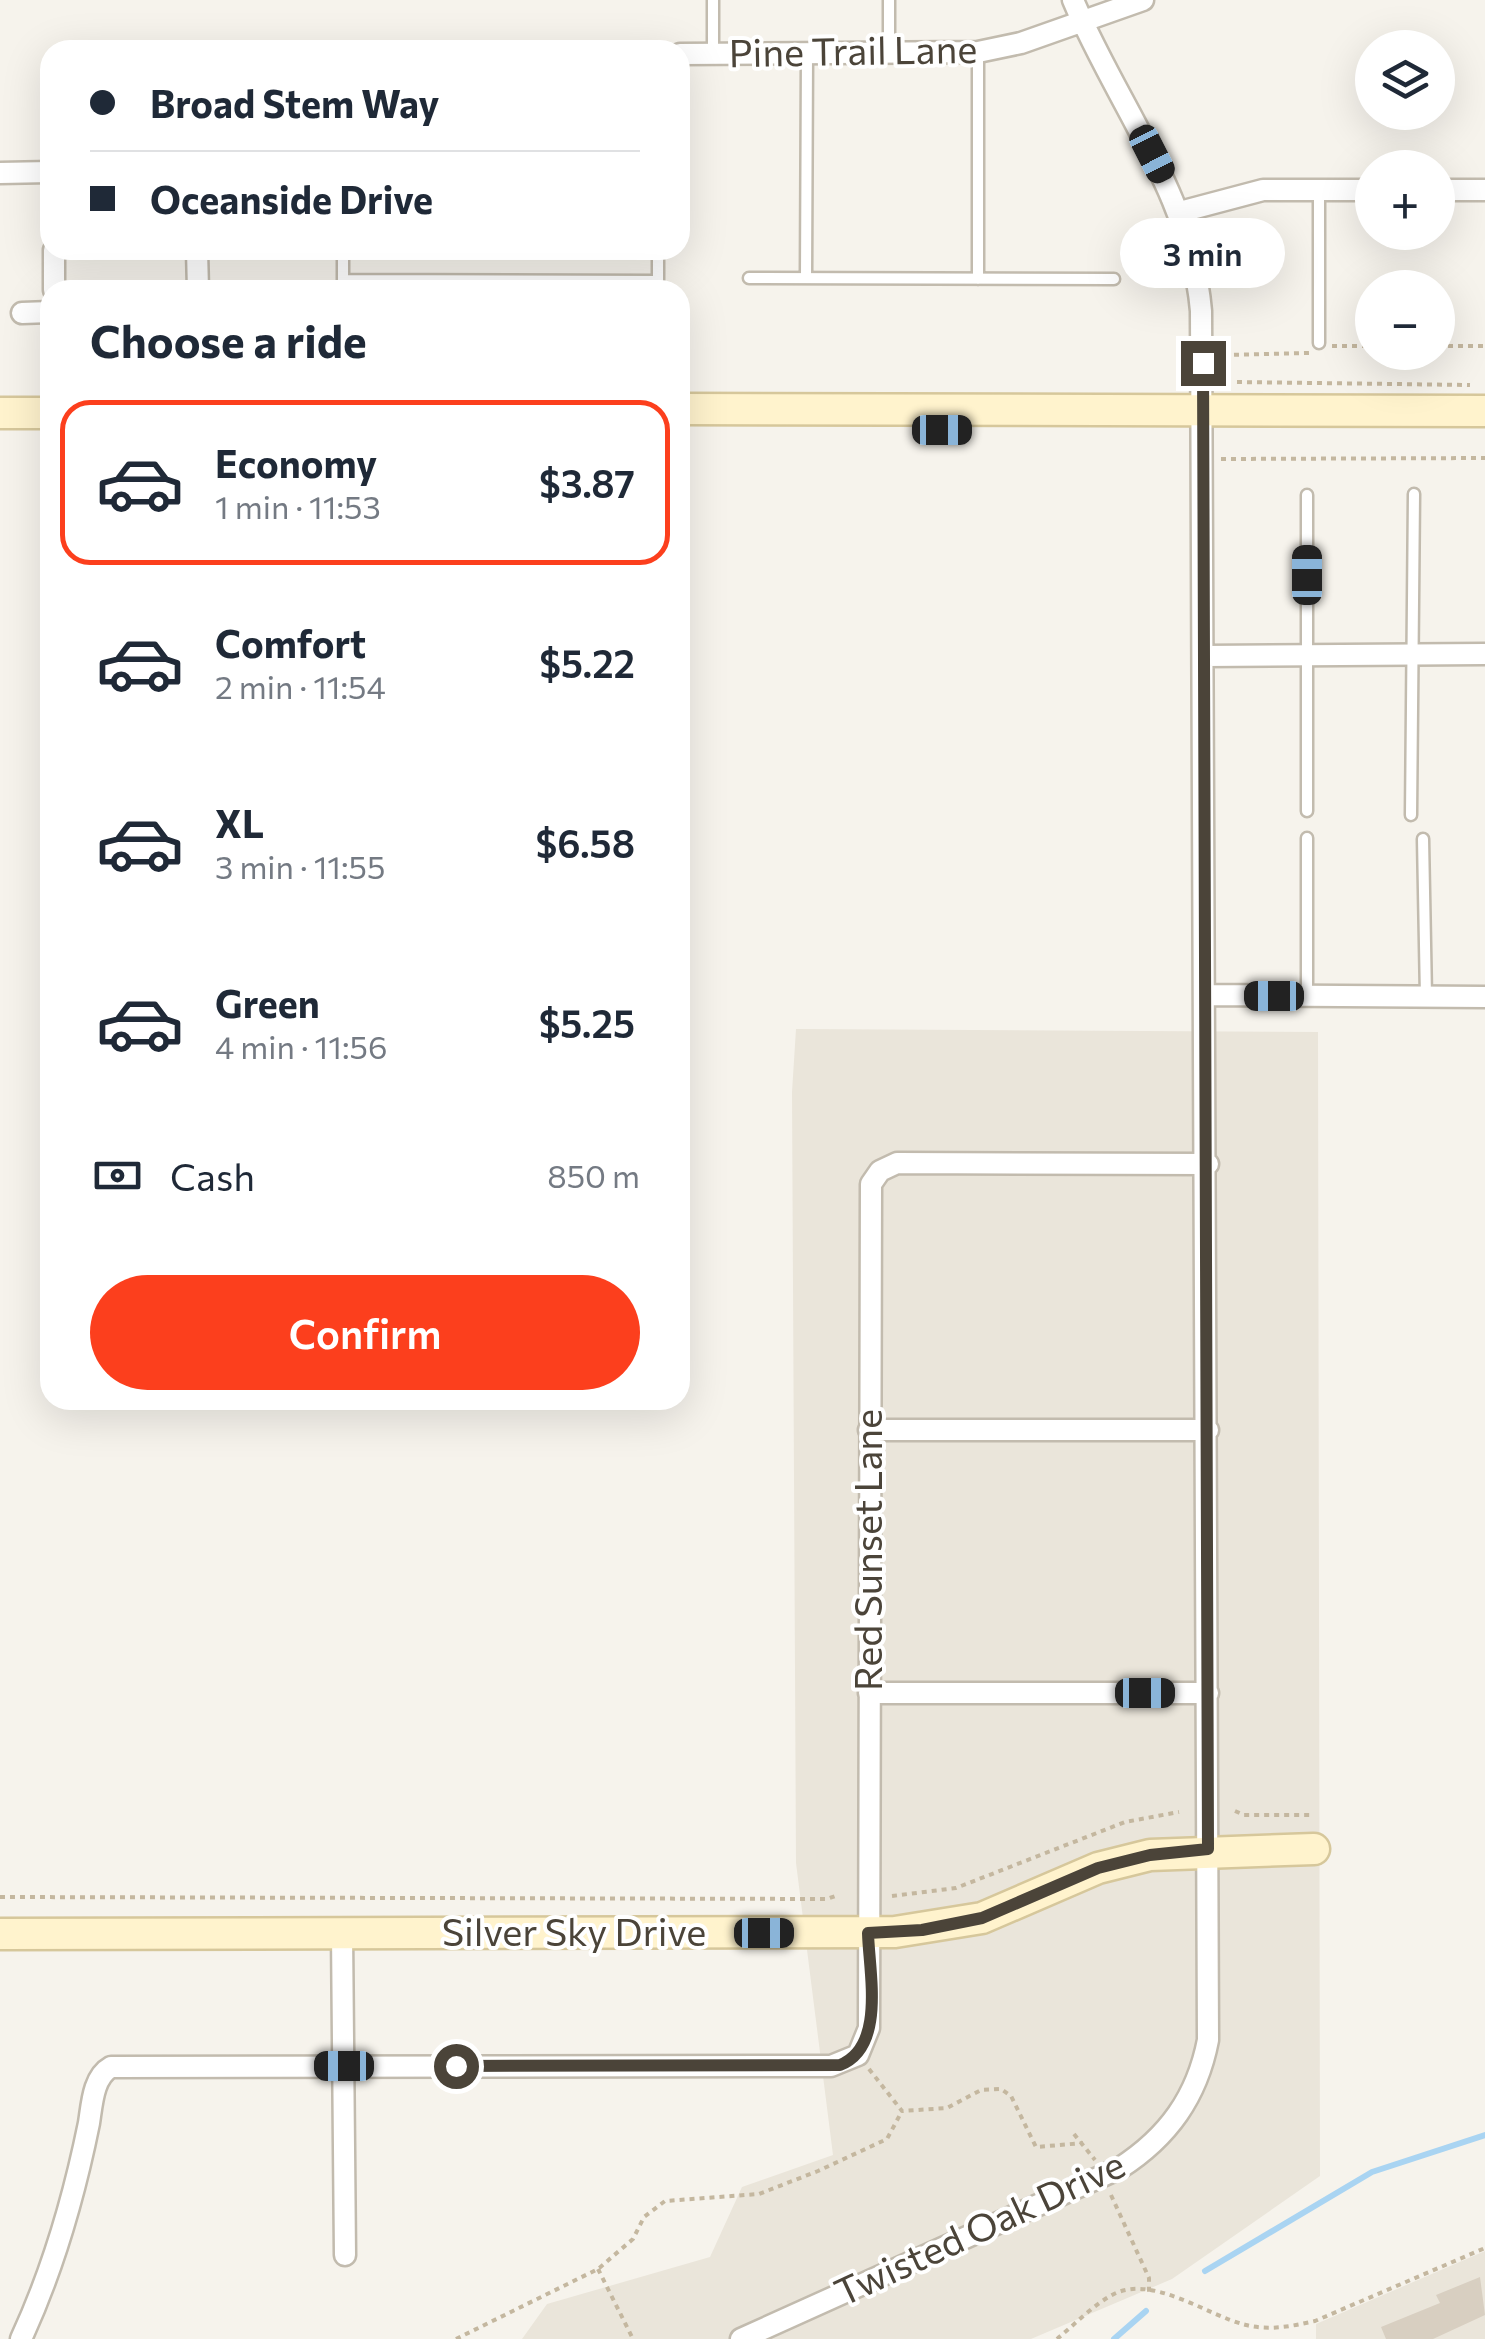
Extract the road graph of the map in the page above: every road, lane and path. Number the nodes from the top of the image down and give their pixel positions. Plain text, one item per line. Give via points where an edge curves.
1 (713, 0) edge
2 (889, 0) edge
3 (1073, 0) edge
4 (1143, 0) edge
5 (1082, 20) junction
6 (978, 52) junction
7 (690, 54) edge
8 (713, 54) junction
9 (807, 54) junction
10 (889, 54) junction
11 (40, 172) edge
12 (0, 173) edge
13 (1319, 190) junction
14 (1355, 190) edge
15 (1455, 190) edge
16 (1485, 190) edge
17 (1180, 212) junction
18 (749, 278) dead end
19 (806, 278) junction
20 (978, 279) junction
21 (1114, 279) dead end
22 (40, 312) edge
23 (22, 313) dead end
24 (1319, 345) junction
25 (1355, 346) edge
26 (1455, 346) edge
27 (1485, 346) edge
28 (1224, 355) dead end
29 (1237, 382) dead end
30 (1485, 385) edge
31 (690, 409) edge
32 (1485, 411) edge
33 (0, 413) edge
34 (40, 413) edge
35 (1203, 421) junction
36 (690, 430) edge
37 (1485, 432) edge
38 (1485, 458) edge
39 (1212, 464) junction
40 (1414, 494) dead end
41 (1307, 495) dead end
42 (1485, 654) edge
43 (1307, 655) junction
44 (1412, 655) junction
45 (1205, 656) junction
46 (1307, 812) dead end
47 (1411, 815) dead end
48 (1307, 838) dead end
49 (1423, 839) dead end
50 (1207, 996) junction
51 (1307, 996) junction
52 (1426, 997) junction
53 (1485, 997) edge
54 (1208, 1164) junction
55 (869, 1430) junction
56 (1208, 1430) junction
57 (869, 1693) junction
58 (1208, 1693) junction
59 (1235, 1811) dead end
60 (1180, 1812) dead end
61 (1313, 1815) dead end
62 (1208, 1849) junction
63 (1314, 1849) dead end
64 (838, 1894) dead end
65 (892, 1896) dead end
66 (0, 1897) edge
67 (868, 1933) junction
68 (0, 1934) edge
69 (342, 1934) junction
70 (858, 2055) junction
71 (344, 2066) junction
72 (902, 2111) junction
73 (1074, 2134) dead end
74 (1083, 2142) junction
75 (1095, 2160) dead end
76 (1108, 2189) dead end
77 (1485, 2248) edge
78 (345, 2255) dead end
79 (598, 2269) junction
80 (1150, 2292) junction
81 (22, 2339) edge
82 (456, 2339) edge
83 (633, 2339) edge
84 (741, 2339) edge
85 (1057, 2339) edge

1 - 8 lane
2 - 10 lane
3 - 5 street, Twisted Oak Drive
4 - 5 street, Pine Trail Lane
5 - 6 street, Pine Trail Lane
5 - 17 street, Twisted Oak Drive
6 - 10 street, Pine Trail Lane
6 - 20 lane
7 - 8 street, Pine Trail Lane
8 - 9 street, Pine Trail Lane
9 - 10 street, Pine Trail Lane
9 - 19 lane
11 - 12 street
13 - 14 street
13 - 17 street via 1248,192
13 - 24 lane
15 - 16 street
17 - 35 street, Twisted Oak Drive via 1199,286
18 - 19 lane
19 - 20 lane
20 - 21 lane
22 - 23 street
24 - 25 path
24 - 28 path via 1309,356
26 - 27 path
29 - 30 path
31 - 35 street
32 - 35 street
33 - 34 street
35 - 36 street
35 - 37 street
35 - 39 street, Twisted Oak Drive
38 - 39 path
39 - 45 street, Twisted Oak Drive
40 - 44 lane
41 - 43 lane
42 - 44 street
43 - 44 street
43 - 45 street
43 - 46 lane
44 - 47 lane
45 - 50 street, Twisted Oak Drive
48 - 51 lane
49 - 52 lane
50 - 51 street
50 - 54 street, Twisted Oak Drive
51 - 52 street
52 - 53 street
54 - 55 street, Red Sunset Lane via 906,1162 880,1171 869,1192
54 - 56 street, Twisted Oak Drive
55 - 56 street
55 - 57 street, Red Sunset Lane
56 - 58 street, Twisted Oak Drive
57 - 58 street
57 - 67 street, Red Sunset Lane
58 - 62 street, Twisted Oak Drive
59 - 61 path
60 - 65 path via 1126,1822 956,1888
62 - 63 street, Silver Sky Drive
62 - 67 street, Silver Sky Drive via 1098,1868 968,1922
62 - 84 street, Twisted Oak Drive via 1208,2040 1192,2092 1156,2142 1120,2168
64 - 66 path
67 - 69 street, Silver Sky Drive
67 - 70 street, Red Sunset Lane via 869,2028
68 - 69 street, Silver Sky Drive
69 - 71 street
70 - 71 street via 831,2066
70 - 72 path
71 - 78 street
71 - 81 street via 104,2070 55,2253
72 - 74 path via 947,2108 981,2090 1001,2089 1012,2096 1036,2147
72 - 79 path via 887,2140 759,2194 665,2201
73 - 74 path
74 - 75 path
76 - 80 path
77 - 80 path via 1289,2327 1246,2325
79 - 82 path
79 - 83 path
80 - 85 path via 1114,2293

